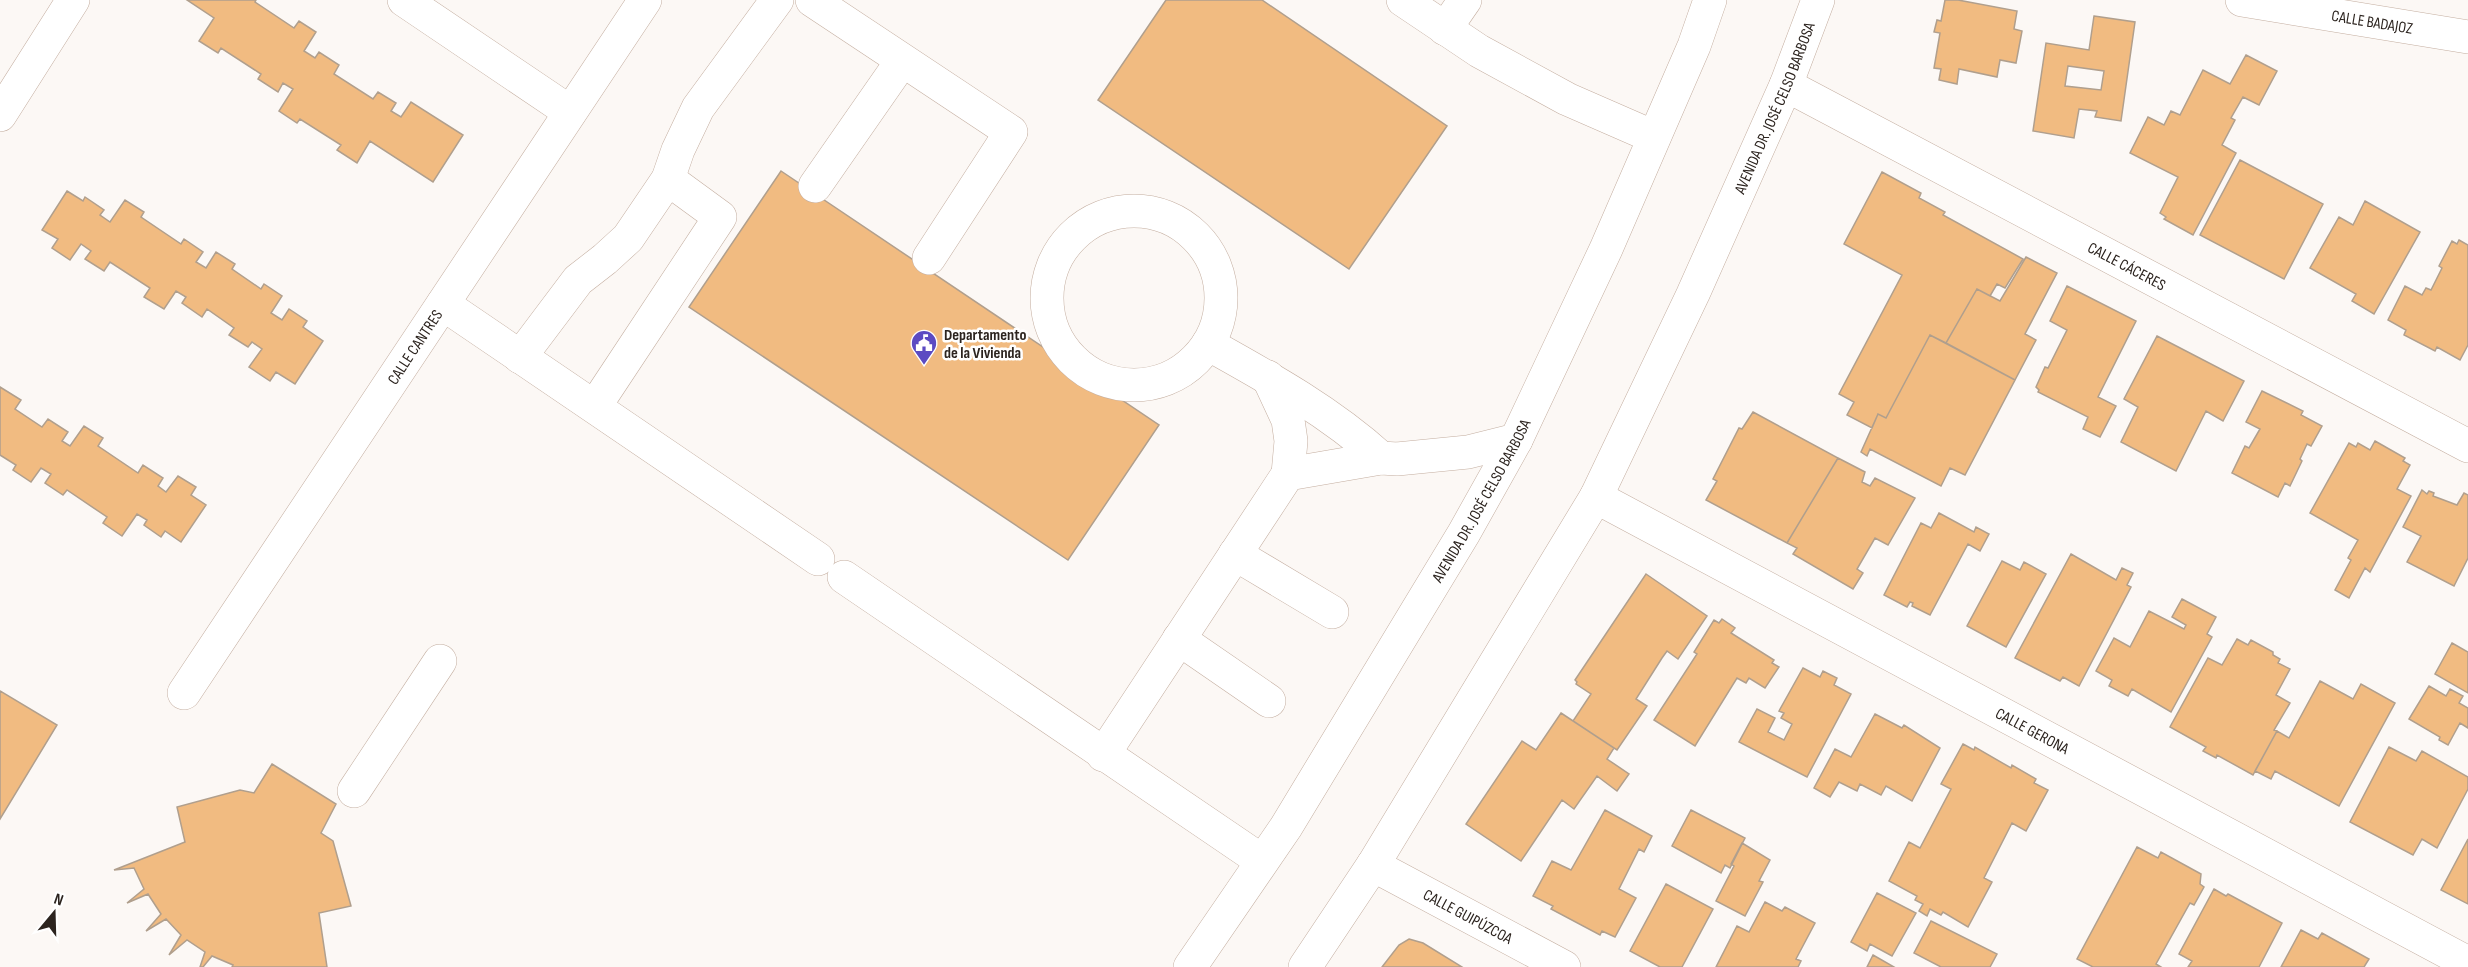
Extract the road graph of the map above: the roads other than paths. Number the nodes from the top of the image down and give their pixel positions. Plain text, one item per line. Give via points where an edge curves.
1 (73, 0) edge
2 (404, 0) edge
3 (645, 0) edge
4 (777, 0) edge
5 (812, 0) edge
6 (1403, 0) edge
7 (1465, 0) edge
8 (1710, 0) edge
9 (1818, 0) edge
10 (2242, 0) edge
11 (2334, 8) edge
12 (1445, 29) junction
13 (2468, 37) edge
14 (902, 61) junction
15 (1786, 85) junction
16 (570, 112) junction
17 (0, 115) edge
18 (1654, 137) junction
19 (668, 179) junction
20 (815, 186) dead end
21 (929, 258) dead end
22 (443, 304) junction
23 (1208, 344) junction
24 (520, 357) junction
25 (1268, 377) junction
26 (595, 406) junction
27 (1516, 440) junction
28 (2468, 446) edge
29 (1381, 458) junction
30 (1288, 474) junction
31 (1596, 497) junction
32 (1235, 554) junction
33 (1332, 612) dead end
34 (1179, 639) junction
35 (440, 661) dead end
36 (184, 693) dead end
37 (1269, 701) dead end
38 (1103, 755) junction
39 (354, 791) dead end
40 (1262, 861) junction
41 (1373, 865) junction
42 (2468, 963) edge
43 (1190, 967) edge
44 (1305, 967) edge
45 (1564, 967) edge

1 - 17 street
2 - 16 street
3 - 16 street, CALLE CANTRES
4 - 19 street via 698,108
5 - 14 street
6 - 12 street
7 - 12 street
8 - 18 street, AVENIDA DR. JOSÉ CELSO BARBOSA
9 - 15 street, AVENIDA DR. JOSÉ CELSO BARBOSA
10 - 11 street, CALLE BADAJOZ
11 - 13 street, CALLE BADAJOZ
12 - 18 street via 1567,99
14 - 20 street
14 - 21 street via 1011,132
15 - 28 street, CALLE CÁCERES
15 - 31 street, AVENIDA DR. JOSÉ CELSO BARBOSA via 1693,294
16 - 22 street, CALLE CANTRES
18 - 27 street, AVENIDA DR. JOSÉ CELSO BARBOSA
19 - 24 street via 628,238 578,280
19 - 26 street via 720,218
22 - 24 street
22 - 36 street, CALLE CANTRES
23 - 23 street via 1216,331 1222,302 1218,272 1205,247 1185,227 1160,215 1132,211 1114,214 1080,229 1061,250 1050,275 1046,302 1052,329 1068,355 1091,374 1119,385 1149,385 1177,375
23 - 25 street
24 - 26 street
25 - 29 street via 1350,430
25 - 30 street via 1288,420
26 - 38 street
27 - 29 street via 1468,452
27 - 40 street, AVENIDA DR. JOSÉ CELSO BARBOSA via 1458,543
29 - 30 street
30 - 32 street
31 - 41 street, AVENIDA DR. JOSÉ CELSO BARBOSA
31 - 42 street, CALLE GERONA
32 - 33 street
32 - 34 street
34 - 37 street
34 - 38 street
35 - 39 street
38 - 40 street
40 - 43 street, AVENIDA DR. JOSÉ CELSO BARBOSA
41 - 44 street, AVENIDA DR. JOSÉ CELSO BARBOSA
41 - 45 street, CALLE GUIPÚZCOA

